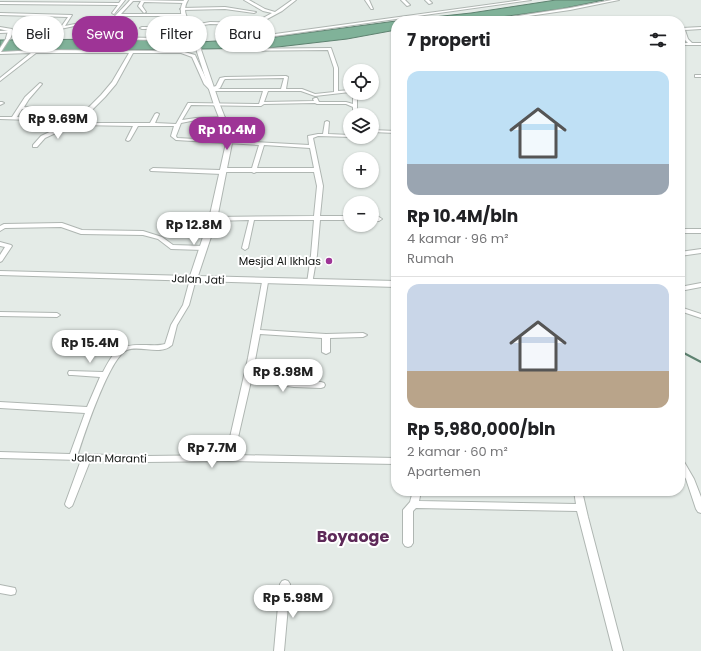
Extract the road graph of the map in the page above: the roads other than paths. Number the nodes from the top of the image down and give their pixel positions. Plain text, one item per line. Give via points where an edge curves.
1 (87, 0) edge
2 (123, 0) edge
3 (132, 0) edge
4 (246, 0) edge
5 (294, 0) edge
6 (367, 0) edge
7 (403, 0) edge
8 (529, 0) edge
9 (617, 0) edge
10 (30, 1) edge
11 (143, 1) edge
12 (185, 1) edge
13 (52, 2) edge
14 (0, 3) edge
15 (83, 4) junction
16 (120, 4) junction
17 (408, 5) dead end
18 (372, 8) dead end
19 (254, 12) dead end
20 (114, 13) dead end
21 (182, 13) junction
22 (275, 13) junction
23 (0, 14) edge
24 (143, 14) junction
25 (119, 15) junction
26 (184, 16) edge
27 (270, 16) edge
28 (416, 16) edge
29 (522, 16) edge
30 (391, 19) edge
31 (142, 21) dead end
32 (64, 25) edge
33 (0, 28) edge
34 (142, 28) dead end
35 (701, 28) edge
36 (685, 29) edge
37 (0, 32) edge
38 (11, 32) junction
39 (275, 35) edge
40 (685, 36) edge
41 (0, 39) edge
42 (7, 39) junction
43 (146, 39) edge
44 (685, 44) edge
45 (691, 44) junction
46 (701, 44) edge
47 (275, 50) edge
48 (138, 51) edge
49 (0, 52) edge
50 (12, 52) edge
51 (35, 52) edge
52 (131, 52) edge
53 (200, 52) edge
54 (264, 76) junction
55 (0, 80) edge
56 (40, 84) dead end
57 (213, 90) junction
58 (259, 90) junction
59 (266, 90) junction
60 (283, 90) junction
61 (336, 92) junction
62 (343, 92) edge
63 (315, 95) junction
64 (355, 100) edge
65 (315, 102) junction
66 (262, 103) junction
67 (217, 105) junction
68 (355, 106) joint
69 (21, 108) junction
70 (61, 108) dead end
71 (157, 114) dead end
72 (0, 118) edge
73 (14, 118) junction
74 (224, 119) junction
75 (66, 120) junction
76 (78, 120) junction
77 (253, 121) dead end
78 (326, 122) dead end
79 (137, 124) junction
80 (178, 124) junction
81 (152, 125) junction
82 (379, 131) edge
83 (391, 132) edge
84 (325, 135) junction
85 (343, 136) edge
86 (128, 140) dead end
87 (229, 142) junction
88 (262, 144) junction
89 (35, 146) dead end
90 (312, 147) junction
91 (153, 170) dead end
92 (317, 170) junction
93 (222, 171) junction
94 (254, 171) junction
95 (252, 218) junction
96 (317, 218) junction
97 (343, 218) edge
98 (213, 219) junction
99 (0, 229) edge
100 (685, 231) edge
101 (701, 231) edge
102 (0, 244) edge
103 (204, 248) junction
104 (246, 248) dead end
105 (701, 251) edge
106 (685, 253) edge
107 (0, 260) edge
108 (0, 273) edge
109 (193, 279) junction
110 (265, 282) junction
111 (310, 283) junction
112 (391, 284) edge
113 (701, 285) edge
114 (685, 288) edge
115 (685, 311) edge
116 (0, 314) edge
117 (57, 315) dead end
118 (701, 316) edge
119 (256, 332) junction
120 (363, 335) dead end
121 (326, 336) junction
122 (326, 352) dead end
123 (72, 373) dead end
124 (106, 375) junction
125 (248, 378) junction
126 (321, 385) dead end
127 (0, 404) edge
128 (90, 410) junction
129 (0, 455) edge
130 (73, 457) junction
131 (87, 457) junction
132 (229, 458) junction
133 (391, 461) edge
134 (685, 470) edge
135 (415, 496) edge
136 (579, 496) edge
137 (69, 504) dead end
138 (414, 504) junction
139 (581, 508) junction
140 (701, 509) edge
141 (408, 543) dead end
142 (285, 584) dead end
143 (0, 590) edge
144 (10, 591) dead end
145 (279, 651) edge
146 (618, 651) edge

1 - 15 street
2 - 16 street
3 - 11 street
3 - 25 street
4 - 22 street
5 - 22 street
6 - 18 street
7 - 17 street
8 - 28 street
9 - 29 street
10 - 13 street
10 - 14 street
11 - 12 street
11 - 24 street via 140,6
12 - 21 street
13 - 15 street
15 - 16 street
16 - 20 street
19 - 21 street via 226,8
21 - 24 street
21 - 26 street
21 - 34 street via 180,35 153,36 157,28
22 - 27 street
23 - 32 street via 70,16
24 - 25 street
24 - 31 street
25 - 43 street via 102,37
30 - 39 street
33 - 38 street
35 - 36 street
37 - 38 street
38 - 42 street
40 - 45 street
41 - 42 street
42 - 49 street
44 - 45 street
45 - 46 street
47 - 61 street via 330,49 336,68
48 - 57 street via 174,51 194,56 206,84
49 - 50 street
51 - 55 street
52 - 76 street via 114,83
53 - 57 street
54 - 57 street via 223,79
54 - 58 street
54 - 60 street via 287,77
56 - 69 street
57 - 58 street
57 - 67 street
58 - 59 street
59 - 60 street
59 - 66 street
60 - 63 street via 306,91
61 - 62 street
61 - 63 street
63 - 65 street
64 - 68 street
65 - 66 street
65 - 68 street via 346,103
66 - 67 street
67 - 74 street
67 - 80 street via 190,104
69 - 70 street
69 - 73 street
71 - 81 street
72 - 73 street
73 - 75 street
74 - 77 street
74 - 80 street via 196,119
74 - 87 street
75 - 76 street
75 - 89 street via 58,130 43,137
76 - 79 street via 78,124
78 - 84 street
79 - 81 street
79 - 86 street
80 - 81 street
80 - 87 street via 173,136 176,139
82 - 83 street
84 - 85 street
84 - 90 street via 311,136
87 - 88 street
87 - 93 street
88 - 90 street
88 - 94 street
90 - 92 street
91 - 93 street
92 - 94 street
92 - 96 street via 320,186
93 - 94 street
93 - 98 street
95 - 96 street
95 - 98 street
95 - 104 street
96 - 97 street
96 - 111 street
98 - 103 street
99 - 103 street via 4,226 62,225 81,232 147,234 165,241 171,247
100 - 101 street
102 - 107 street via 9,246
103 - 109 street
105 - 106 street
108 - 109 street, Jalan Jati
109 - 110 street, Jalan Jati
109 - 124 street via 186,305 174,325 168,345 122,349
110 - 111 street, Jalan Jati
110 - 119 street
111 - 112 street, Jalan Jati
113 - 114 street
115 - 118 street
116 - 117 street
119 - 121 street
119 - 125 street
120 - 121 street
121 - 122 street
123 - 124 street
124 - 128 street
125 - 126 street
125 - 132 street
127 - 128 street
128 - 130 street
129 - 130 street, Jalan Maranti
130 - 131 street, Jalan Maranti
131 - 132 street, Jalan Maranti
131 - 137 street
132 - 133 street, Jalan Maranti
134 - 140 street
135 - 138 street
136 - 139 street
138 - 139 street
138 - 141 street via 408,510
139 - 146 street
142 - 145 street
143 - 144 street

